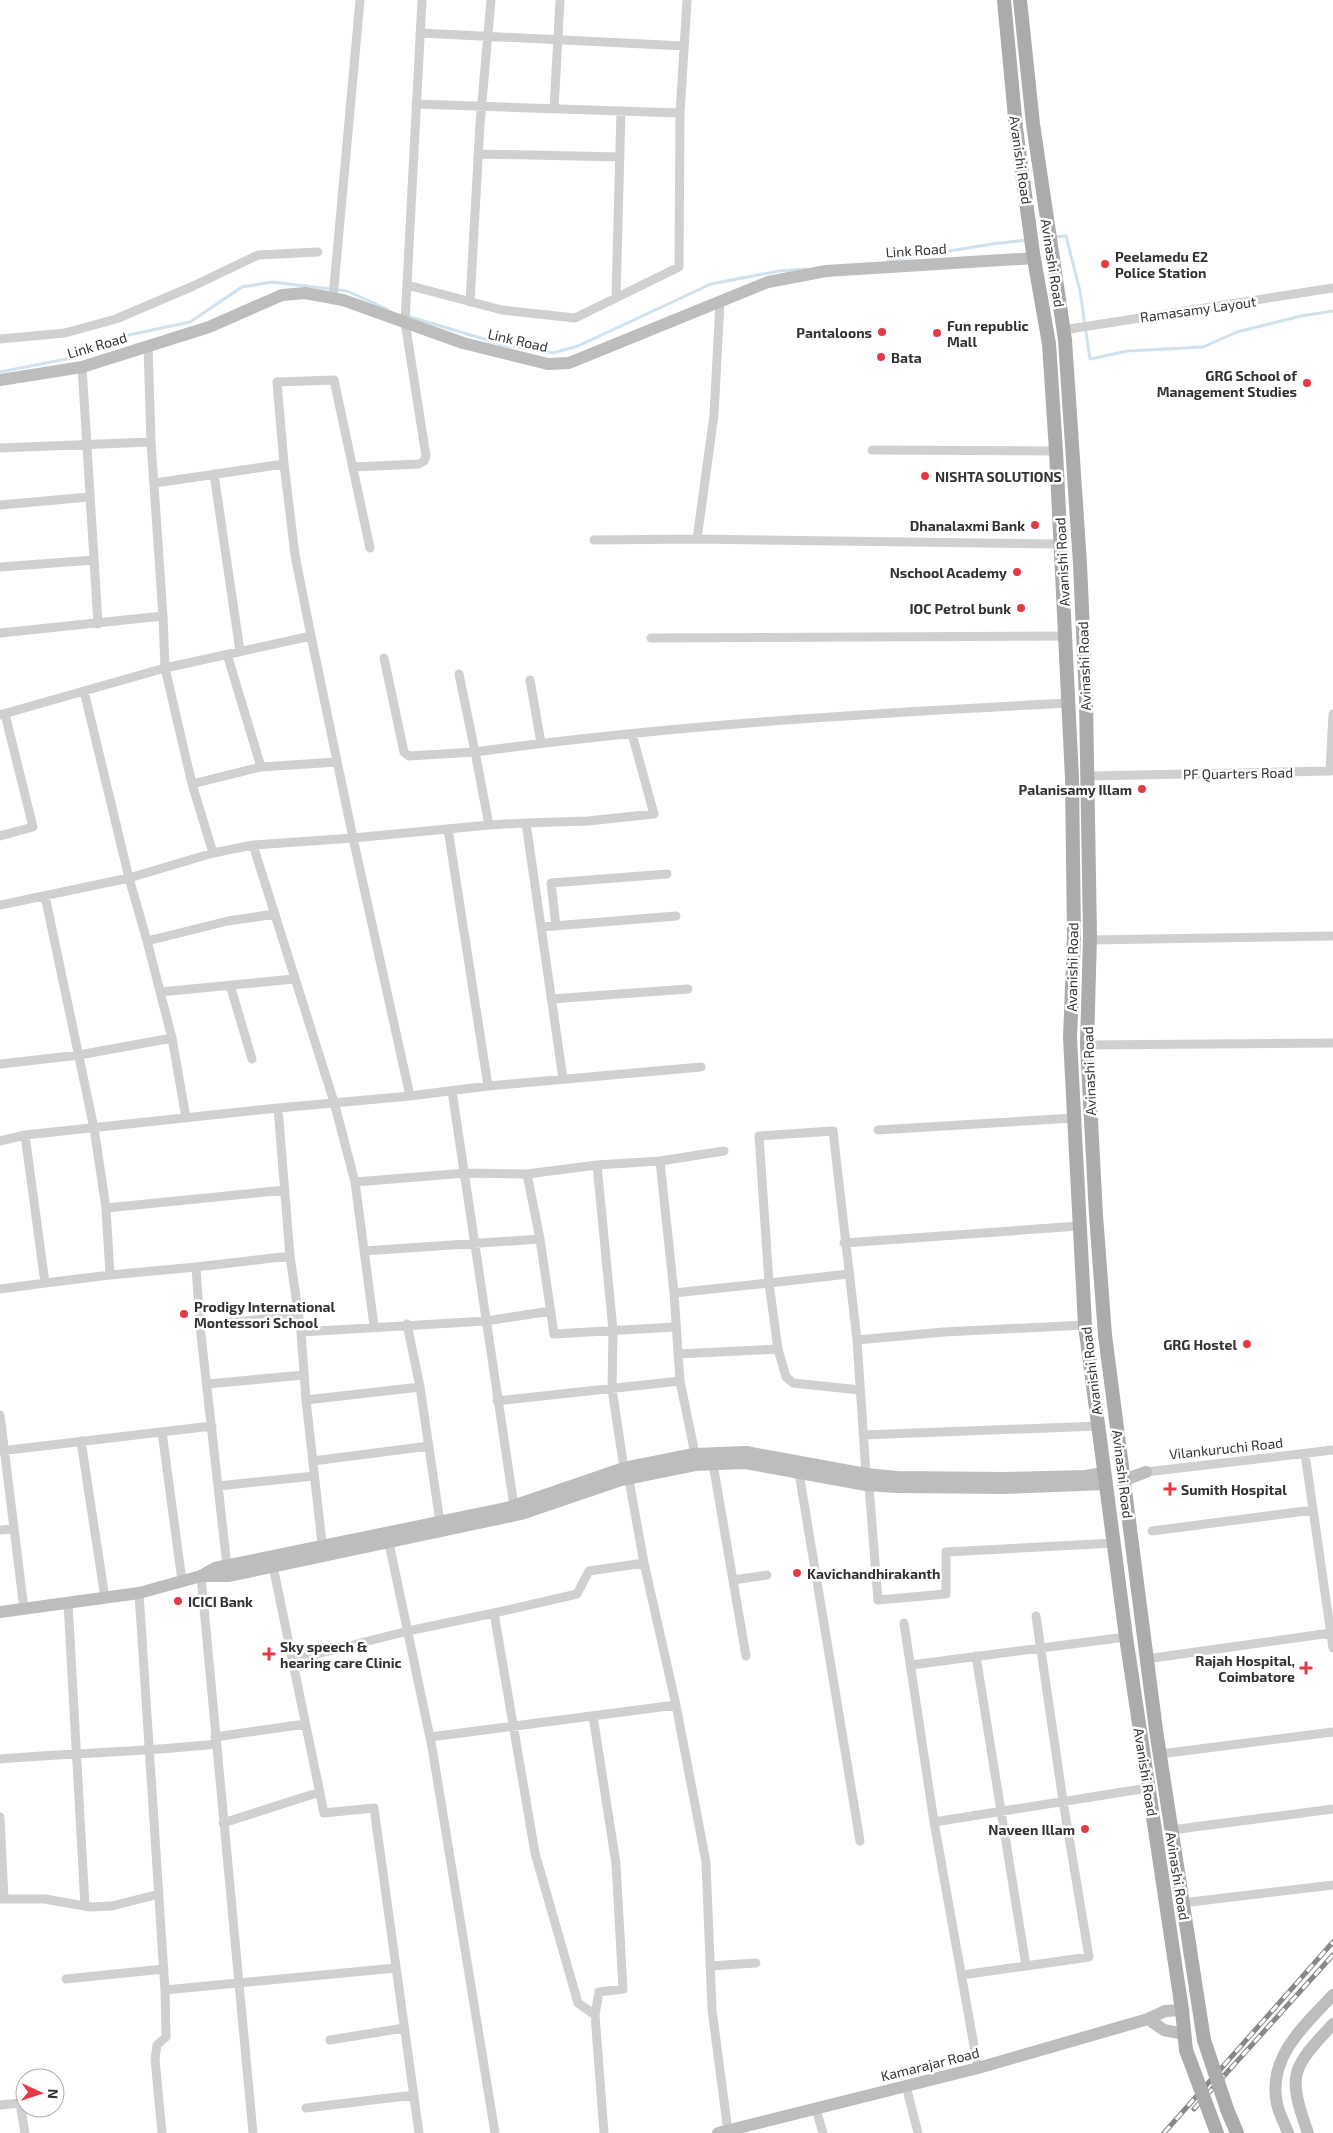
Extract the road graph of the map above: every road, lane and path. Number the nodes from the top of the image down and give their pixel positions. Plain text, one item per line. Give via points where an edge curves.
1 (360, 0) edge
2 (422, 0) edge
3 (491, 0) edge
4 (560, 0) edge
5 (687, 0) edge
6 (1004, 0) edge
7 (1020, 0) edge
8 (420, 33) junction
9 (489, 36) junction
10 (558, 39) junction
11 (684, 46) junction
12 (416, 104) junction
13 (483, 106) junction
14 (554, 109) junction
15 (621, 111) junction
16 (680, 113) junction
17 (479, 154) junction
18 (620, 157) junction
19 (318, 252) dead end
20 (1034, 256) junction
21 (407, 285) junction
22 (1333, 288) edge
23 (333, 292) junction
24 (616, 298) junction
25 (470, 302) junction
26 (720, 302) junction
27 (405, 318) junction
28 (1063, 330) junction
29 (0, 338) edge
30 (148, 346) junction
31 (82, 367) junction
32 (0, 380) edge
33 (151, 442) junction
34 (86, 444) junction
35 (0, 448) edge
36 (872, 450) dead end
37 (1056, 451) junction
38 (284, 464) junction
39 (353, 467) junction
40 (214, 474) junction
41 (155, 483) junction
42 (89, 497) junction
43 (0, 505) edge
44 (697, 538) junction
45 (594, 540) dead end
46 (1061, 544) junction
47 (370, 548) dead end
48 (94, 560) junction
49 (0, 567) edge
50 (163, 616) junction
51 (98, 624) junction
52 (0, 633) edge
53 (312, 636) junction
54 (1066, 636) junction
55 (651, 638) dead end
56 (240, 651) junction
57 (227, 654) junction
58 (384, 658) dead end
59 (165, 668) junction
60 (459, 674) dead end
61 (530, 680) dead end
62 (84, 691) junction
63 (1070, 703) junction
64 (1333, 714) edge
65 (2, 715) edge
66 (632, 734) junction
67 (541, 743) junction
68 (475, 752) junction
69 (337, 762) junction
70 (261, 767) junction
71 (1332, 771) edge
72 (1088, 776) junction
73 (192, 784) junction
74 (526, 823) junction
75 (489, 825) junction
76 (448, 829) junction
77 (0, 836) edge
78 (353, 838) junction
79 (253, 845) junction
80 (213, 853) junction
81 (667, 874) dead end
82 (129, 878) junction
83 (45, 896) junction
84 (0, 905) edge
85 (275, 914) junction
86 (676, 916) dead end
87 (556, 926) junction
88 (541, 927) junction
89 (1333, 936) edge
90 (147, 940) junction
91 (1090, 940) junction
92 (294, 979) junction
93 (230, 984) junction
94 (688, 988) dead end
95 (160, 992) junction
96 (551, 999) junction
97 (172, 1038) junction
98 (1333, 1043) edge
99 (1086, 1045) junction
100 (80, 1055) junction
101 (252, 1059) dead end
102 (0, 1062) edge
103 (701, 1067) dead end
104 (563, 1079) junction
105 (488, 1086) junction
106 (452, 1092) junction
107 (410, 1096) junction
108 (334, 1102) junction
109 (278, 1108) junction
110 (186, 1118) junction
111 (1074, 1118) junction
112 (94, 1128) junction
113 (878, 1130) dead end
114 (25, 1135) junction
115 (0, 1141) edge
116 (724, 1151) dead end
117 (660, 1161) junction
118 (597, 1165) junction
119 (466, 1173) junction
120 (527, 1174) junction
121 (355, 1182) junction
122 (285, 1190) junction
123 (106, 1208) junction
124 (1079, 1226) junction
125 (540, 1239) junction
126 (844, 1243) junction
127 (476, 1244) junction
128 (364, 1251) junction
129 (1100, 1254) junction
130 (1081, 1255) junction
131 (290, 1256) junction
132 (196, 1267) junction
133 (848, 1274) junction
134 (110, 1275) junction
135 (45, 1283) junction
136 (769, 1283) junction
137 (0, 1289) edge
138 (674, 1293) junction
139 (551, 1311) junction
140 (299, 1315) junction
141 (486, 1321) junction
142 (407, 1324) junction
143 (1085, 1325) junction
144 (200, 1326) junction
145 (374, 1326) junction
146 (675, 1327) junction
147 (613, 1330) junction
148 (301, 1332) junction
149 (857, 1340) junction
150 (778, 1349) junction
151 (678, 1354) junction
152 (304, 1375) junction
153 (680, 1381) junction
154 (207, 1384) junction
155 (420, 1387) junction
156 (612, 1389) junction
157 (860, 1390) junction
158 (306, 1400) junction
159 (497, 1401) junction
160 (0, 1415) edge
161 (212, 1426) junction
162 (1098, 1426) junction
163 (162, 1432) junction
164 (863, 1435) junction
165 (82, 1441) junction
166 (429, 1446) junction
167 (2, 1450) edge
168 (1333, 1450) edge
169 (695, 1454) junction
170 (1305, 1454) junction
171 (312, 1461) junction
172 (713, 1464) junction
173 (1146, 1472) joint
174 (800, 1473) junction
175 (626, 1474) junction
176 (1124, 1475) junction
177 (314, 1476) junction
178 (1105, 1479) junction
179 (867, 1480) junction
180 (218, 1486) junction
181 (514, 1506) junction
182 (1313, 1510) junction
183 (440, 1522) junction
184 (14, 1529) junction
185 (0, 1530) edge
186 (1152, 1530) dead end
187 (389, 1543) junction
188 (1114, 1543) junction
189 (323, 1551) junction
190 (644, 1563) junction
191 (227, 1566) junction
192 (273, 1566) junction
193 (767, 1575) dead end
194 (201, 1576) junction
195 (733, 1580) junction
196 (182, 1581) junction
197 (139, 1593) junction
198 (105, 1598) junction
199 (68, 1604) junction
200 (24, 1609) junction
201 (1330, 1609) edge
202 (0, 1612) edge
203 (494, 1613) junction
204 (1036, 1616) dead end
205 (904, 1623) dead end
206 (408, 1631) junction
207 (1331, 1633) junction
208 (1126, 1637) junction
209 (1040, 1648) junction
210 (1333, 1648) edge
211 (746, 1656) dead end
212 (976, 1656) junction
213 (1146, 1659) junction
214 (292, 1660) junction
215 (911, 1665) junction
216 (676, 1705) junction
217 (594, 1716) junction
218 (306, 1724) junction
219 (513, 1726) junction
220 (1156, 1730) junction
221 (1140, 1732) junction
222 (1333, 1732) edge
223 (430, 1737) junction
224 (216, 1741) junction
225 (150, 1751) junction
226 (76, 1753) junction
227 (1160, 1754) junction
228 (0, 1759) edge
229 (1148, 1788) junction
230 (320, 1792) junction
231 (1063, 1802) junction
232 (1333, 1809) edge
233 (1002, 1811) junction
234 (0, 1817) edge
235 (1153, 1820) junction
236 (934, 1822) junction
237 (223, 1823) junction
238 (1170, 1823) junction
239 (860, 1841) dead end
240 (1333, 1885) edge
241 (159, 1894) junction
242 (2, 1899) edge
243 (1182, 1903) junction
244 (85, 1906) junction
245 (756, 1963) dead end
246 (710, 1966) junction
247 (1026, 1966) junction
248 (396, 1968) junction
249 (164, 1969) junction
250 (962, 1974) junction
251 (66, 1979) dead end
252 (238, 1984) junction
253 (165, 1990) junction
254 (1333, 1994) edge
255 (1182, 2010) junction
256 (595, 2014) junction
257 (1148, 2019) junction
258 (1333, 2024) edge
259 (404, 2028) junction
260 (1184, 2034) junction
261 (330, 2040) dead end
262 (978, 2068) junction
263 (906, 2086) junction
264 (414, 2095) junction
265 (0, 2106) edge
266 (306, 2108) dead end
267 (816, 2108) junction
268 (723, 2132) edge
269 (25, 2133) edge
270 (162, 2133) edge
271 (253, 2133) edge
272 (419, 2133) edge
273 (495, 2133) edge
274 (604, 2133) edge
275 (823, 2133) edge
276 (918, 2133) edge
277 (1217, 2133) edge
278 (1237, 2133) edge
279 (1288, 2133) edge
280 (1308, 2133) edge

1 - 23 street
2 - 8 street
3 - 9 street
4 - 10 street
5 - 11 street
6 - 20 main road, Avanishi Road via 1016,128
7 - 28 main road, Avinashi Road via 1033,124
8 - 9 street
8 - 12 street
9 - 10 street
9 - 13 street
10 - 11 street
10 - 14 street
11 - 16 street
12 - 13 street
12 - 21 street
13 - 14 street
13 - 17 street
14 - 15 street
15 - 16 street
15 - 18 street
16 - 24 street via 679,267
17 - 18 street
17 - 25 street
18 - 24 street
19 - 29 street via 258,255 116,319 65,333
20 - 26 street, Link Road via 826,271 768,282
20 - 37 main road, Avanishi Road via 1049,344
21 - 25 street
21 - 27 street
22 - 28 street, Ramasamy Layout
23 - 27 street, Link Road via 343,300
23 - 30 street, Link Road via 282,295 210,327
24 - 25 street via 575,318 502,310
26 - 27 street, Link Road via 569,363 548,364 473,345
26 - 44 street via 714,415
27 - 39 street via 426,456 419,464
28 - 72 main road, Avinashi Road via 1080,573
30 - 31 street, Link Road
30 - 33 street
31 - 32 street, Link Road
31 - 34 street
33 - 34 street
33 - 41 street
34 - 35 street
34 - 42 street
36 - 37 street
37 - 46 main road, Avanishi Road
38 - 39 street via 277,382 334,380
38 - 40 street
38 - 53 street via 295,555
39 - 47 street
40 - 41 street
40 - 56 street
41 - 50 street
42 - 43 street
42 - 48 street
44 - 45 street
44 - 46 street
46 - 54 main road, Avanishi Road
48 - 49 street
48 - 51 street
50 - 51 street
50 - 59 street
51 - 52 street
53 - 56 street
53 - 69 street
54 - 55 street
54 - 63 main road, Avanishi Road
56 - 57 street
57 - 59 street
57 - 70 street
58 - 68 street via 404,752 409,756
59 - 62 street
59 - 73 street
60 - 68 street
61 - 67 street
62 - 65 street
62 - 82 street
63 - 66 street via 855,714
63 - 111 main road, Avanishi Road via 1074,937 1070,1038
64 - 71 street, PF Quarters Road
65 - 77 street via 33,827
66 - 67 street
66 - 74 street via 654,814
67 - 68 street
68 - 75 street
69 - 70 street
69 - 78 street
70 - 73 street
71 - 72 street, PF Quarters Road
72 - 91 main road, Avinashi Road
73 - 80 street
74 - 75 street
74 - 88 street
75 - 76 street
76 - 78 street
76 - 105 street
78 - 79 street
78 - 107 street
79 - 80 street
79 - 85 street
80 - 82 street
81 - 87 street via 551,883
82 - 83 street
82 - 90 street
83 - 84 street
83 - 100 street
85 - 90 street
85 - 92 street
86 - 87 street
87 - 88 street
88 - 96 street
89 - 91 street
90 - 95 street
91 - 99 main road, Avinashi Road
92 - 93 street
92 - 108 street
93 - 95 street
93 - 101 street
94 - 96 street
95 - 97 street
96 - 104 street
97 - 100 street
97 - 110 street
98 - 99 street
99 - 129 main road, Avinashi Road
100 - 102 street
100 - 112 street
103 - 104 street
104 - 105 street
105 - 106 street
106 - 107 street
106 - 119 street
107 - 108 street
108 - 109 street
108 - 121 street
109 - 110 street
109 - 122 street
110 - 112 street
111 - 113 street
111 - 124 main road, Avanishi Road
112 - 114 street
112 - 123 street
114 - 115 street
114 - 135 street
116 - 117 street
117 - 118 street
117 - 138 street
118 - 120 street
118 - 147 street
119 - 120 street
119 - 121 street
119 - 127 street
120 - 125 street
121 - 128 street
122 - 123 street
122 - 131 street
123 - 134 street
124 - 126 street
124 - 130 main road, Avanishi Road
125 - 127 street
125 - 139 street
126 - 133 street
126 - 136 street via 833,1131 759,1136
127 - 128 street
127 - 141 street
128 - 145 street
129 - 130 main road
129 - 176 main road, Avinashi Road via 1106,1335
130 - 143 main road, Avanishi Road
131 - 132 street
131 - 140 street
132 - 134 street
132 - 144 street
133 - 136 street
133 - 149 street
134 - 135 street
135 - 137 street
136 - 138 street
136 - 150 street
138 - 146 street
139 - 141 street
139 - 147 street via 554,1334
140 - 144 street
140 - 148 street
141 - 142 street
141 - 159 street
142 - 145 street
142 - 155 street
143 - 149 street
143 - 162 main road, Avanishi Road
144 - 154 street
145 - 148 street
146 - 147 street
146 - 151 street
147 - 156 street
148 - 152 street
149 - 157 street
150 - 151 street
150 - 157 street via 786,1377 793,1382
151 - 153 street
152 - 154 street
152 - 158 street
153 - 156 street
153 - 169 street
154 - 161 street
155 - 158 street
155 - 166 street
156 - 159 street
156 - 175 street
157 - 164 street
158 - 171 street
159 - 181 street
160 - 167 street
161 - 163 street
161 - 180 street
162 - 164 street
162 - 178 main road, Avanishi Road
163 - 165 street
163 - 196 street
164 - 179 street
165 - 167 street
165 - 198 street
166 - 171 street
166 - 183 street
167 - 184 street
168 - 170 street, Vilankuruchi Road
169 - 175 street
169 - 179 street via 746,1452
170 - 173 street, Vilankuruchi Road
170 - 182 street
171 - 177 street
172 - 174 street via 745,1463
172 - 175 street
172 - 195 street
173 - 176 street, Vilankuruchi Road
174 - 179 street
174 - 239 street
175 - 181 street
175 - 187 street via 622,1480 521,1514
175 - 190 street
176 - 213 main road, Avinashi Road
177 - 180 street
177 - 189 street
178 - 179 street via 1003,1488
178 - 188 main road, Avanishi Road
179 - 188 street via 878,1600 946,1594 946,1552
180 - 191 street
181 - 183 street
182 - 186 street
182 - 201 street
183 - 189 street
184 - 185 street
184 - 200 street
187 - 189 street
187 - 206 street
188 - 208 main road, Avanishi Road
189 - 191 street
189 - 192 street
190 - 203 street via 589,1571 577,1594
190 - 216 street
191 - 194 street
192 - 194 street via 229,1576
192 - 214 street
193 - 195 street
194 - 196 street
194 - 224 street
195 - 211 street
196 - 197 street
197 - 198 street
197 - 225 street
198 - 199 street
199 - 200 street
199 - 226 street
200 - 202 street
201 - 207 street
203 - 206 street
203 - 219 street
204 - 209 street
205 - 215 street
206 - 214 street
206 - 223 street
207 - 210 street
207 - 213 street
208 - 209 street
208 - 221 main road, Avanishi Road
209 - 212 street
209 - 231 street
212 - 215 street
212 - 233 street
213 - 220 main road, Avinashi Road
214 - 218 street
215 - 236 street
216 - 217 street
216 - 246 street via 706,1862
217 - 219 street
217 - 256 street via 616,1864 623,1989 599,1992
218 - 224 street
218 - 230 street
219 - 223 street
219 - 256 street via 535,1853 567,1966 578,2003
220 - 221 main road
220 - 227 main road, Avinashi Road
221 - 229 main road, Avanishi Road
222 - 227 street
223 - 273 street
224 - 225 street
224 - 237 street
225 - 226 street
225 - 241 street
226 - 228 street
226 - 244 street
227 - 238 main road, Avinashi Road
229 - 231 street
229 - 235 main road, Avanishi Road
230 - 237 street
230 - 248 street via 324,1813 374,1808
231 - 233 street
231 - 247 street via 1089,1956
232 - 238 street
233 - 236 street
233 - 247 street
234 - 242 street
235 - 238 main road
235 - 255 main road, Avanishi Road
236 - 250 street
237 - 252 street
238 - 243 main road, Avinashi Road
240 - 243 street
241 - 244 street via 112,1906
241 - 249 street
242 - 244 street via 45,1899
243 - 278 main road, Avinashi Road, bridge via 1204,2040
245 - 246 street
246 - 268 street
247 - 250 street
248 - 252 street
248 - 259 street
249 - 251 street
249 - 253 street
250 - 262 street
252 - 253 street
252 - 271 street
253 - 270 street via 166,2037 157,2045 155,2059
254 - 279 street via 1286,2048 1276,2085 1277,2104
255 - 257 street, Kamarajar Road via 1165,2011
255 - 260 main road, Avanishi Road
256 - 274 street
257 - 260 street via 1164,2030
257 - 262 street, Kamarajar Road
258 - 280 street via 1310,2049 1295,2080 1295,2096
259 - 261 street
259 - 264 street
260 - 277 main road, Avanishi Road, bridge via 1186,2050
262 - 263 street, Kamarajar Road
263 - 267 street, Kamarajar Road
263 - 276 street
264 - 266 street
264 - 272 street
265 - 269 street via 20,2103
267 - 268 street, Kamarajar Road
267 - 275 street

